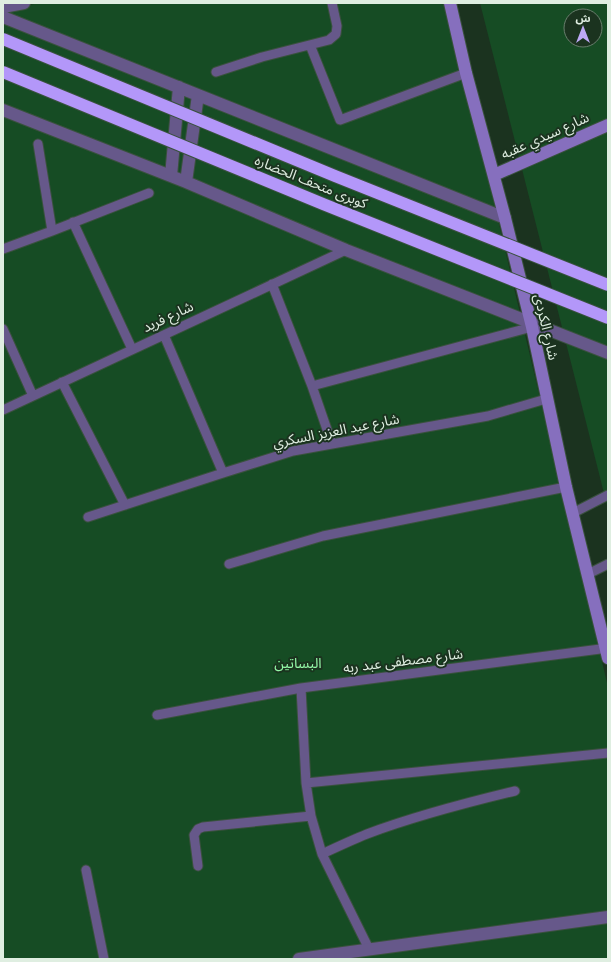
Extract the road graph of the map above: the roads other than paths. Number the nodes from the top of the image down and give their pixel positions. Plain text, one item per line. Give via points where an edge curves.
1 (24, 3) edge
2 (332, 3) edge
3 (450, 3) edge
4 (3, 7) edge
5 (3, 17) edge
6 (3, 39) edge
7 (310, 45) junction
8 (3, 72) edge
9 (216, 72) dead end
10 (466, 73) junction
11 (179, 87) junction
12 (198, 95) junction
13 (3, 110) edge
14 (608, 125) edge
15 (38, 144) dead end
16 (494, 175) junction
17 (171, 176) junction
18 (186, 182) junction
19 (149, 193) dead end
20 (505, 218) junction
21 (74, 222) junction
22 (52, 231) junction
23 (3, 249) edge
24 (346, 250) junction
25 (272, 284) junction
26 (608, 285) edge
27 (608, 318) edge
28 (531, 325) junction
29 (3, 329) edge
30 (164, 335) junction
31 (132, 349) junction
32 (608, 353) edge
33 (62, 382) junction
34 (312, 386) junction
35 (33, 396) junction
36 (546, 399) junction
37 (3, 410) edge
38 (332, 444) junction
39 (223, 473) junction
40 (566, 487) junction
41 (608, 495) edge
42 (125, 505) junction
43 (573, 513) junction
44 (88, 518) dead end
45 (229, 564) dead end
46 (608, 564) edge
47 (588, 574) junction
48 (607, 652) edge
49 (301, 688) junction
50 (157, 715) dead end
51 (608, 753) edge
52 (306, 783) junction
53 (515, 791) dead end
54 (311, 816) junction
55 (322, 854) junction
56 (198, 866) dead end
57 (86, 870) dead end
58 (608, 917) edge
59 (369, 949) junction
60 (104, 959) edge
61 (299, 959) edge

1 - 4 street
2 - 7 lane via 337,26 336,34 329,40
3 - 10 street, شارع الكردى
5 - 11 street
6 - 26 highway, كوبرى متحف الحضاره, bridge
7 - 9 lane
7 - 10 lane via 340,120
8 - 27 highway, كوبرى متحف الحضاره, bridge
10 - 16 street, شارع الكردى
11 - 12 street
11 - 17 street
12 - 18 street
12 - 20 street
13 - 17 street
14 - 16 street, شارع سيدي عقبه
15 - 22 lane
16 - 20 street, شارع الكردى
17 - 18 street
18 - 24 street
19 - 21 lane
20 - 28 street, شارع الكردى
21 - 22 lane
21 - 31 lane
22 - 23 lane
24 - 25 lane, شارع فريد
24 - 28 street
25 - 30 lane, شارع فريد
25 - 34 lane
28 - 32 street
28 - 34 lane
28 - 36 street, شارع الكردى
29 - 35 lane
30 - 31 lane, شارع فريد
30 - 39 lane
31 - 33 lane, شارع فريد
33 - 35 lane, شارع فريد
33 - 42 lane
34 - 38 lane
35 - 37 lane, شارع فريد
36 - 38 lane, شارع عبد العزيز السكري via 488,416
36 - 40 street, شارع الكردى
38 - 39 lane, شارع عبد العزيز السكري via 293,452
39 - 42 lane, شارع عبد العزيز السكري
40 - 43 street, شارع الكردى
40 - 45 lane via 323,536
41 - 43 lane
42 - 44 lane, شارع عبد العزيز السكري
43 - 47 street, شارع الكردى
46 - 47 lane
47 - 48 street, شارع الكردى
48 - 49 lane, شارع مصطفى عبد ربه
49 - 50 lane, شارع مصطفى عبد ربه
49 - 52 lane
51 - 52 lane
52 - 54 lane
53 - 55 lane via 408,820
54 - 55 lane
54 - 56 lane via 198,829 194,835
55 - 59 lane
57 - 60 lane
58 - 59 street
59 - 61 street

